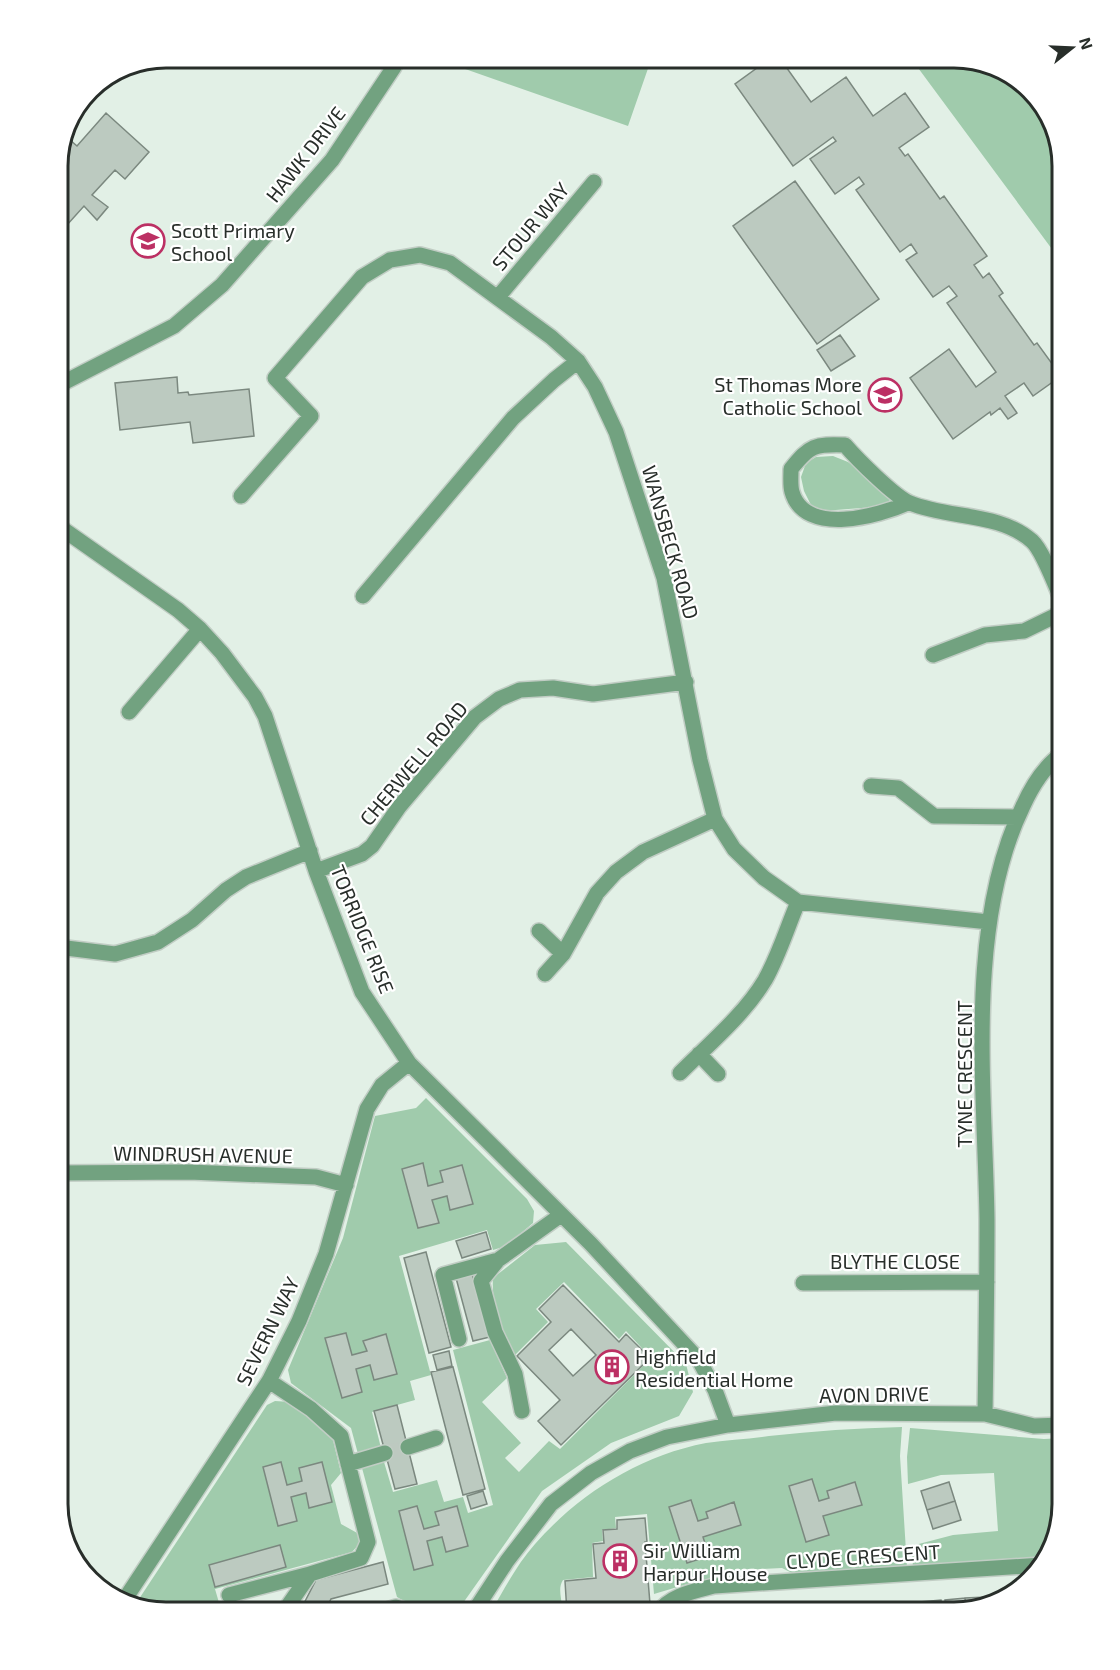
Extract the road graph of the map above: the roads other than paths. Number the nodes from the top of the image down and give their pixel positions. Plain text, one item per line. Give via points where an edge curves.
1 (393, 68) edge
2 (594, 182) dead end
3 (498, 297) junction
4 (578, 361) junction
5 (68, 380) edge
6 (241, 496) dead end
7 (908, 503) junction
8 (68, 533) edge
9 (1052, 578) edge
10 (363, 596) dead end
11 (1052, 617) edge
12 (200, 629) junction
13 (933, 655) dead end
14 (686, 682) junction
15 (129, 712) dead end
16 (1052, 763) edge
17 (871, 786) dead end
18 (1017, 817) junction
19 (715, 819) junction
20 (310, 851) junction
21 (316, 871) junction
22 (798, 902) junction
23 (989, 922) junction
24 (539, 931) dead end
25 (68, 948) edge
26 (563, 954) junction
27 (545, 974) dead end
28 (699, 1054) junction
29 (409, 1063) junction
30 (680, 1073) dead end
31 (718, 1074) dead end
32 (68, 1173) edge
33 (346, 1185) junction
34 (561, 1215) junction
35 (498, 1260) junction
36 (987, 1282) junction
37 (803, 1283) dead end
38 (459, 1339) dead end
39 (269, 1381) junction
40 (522, 1411) dead end
41 (985, 1414) junction
42 (728, 1425) junction
43 (1052, 1425) edge
44 (436, 1438) dead end
45 (408, 1447) tunnel mouth
46 (385, 1453) tunnel mouth
47 (348, 1464) junction
48 (1031, 1566) edge
49 (310, 1574) junction
50 (128, 1594) edge
51 (229, 1595) dead end
52 (291, 1602) edge
53 (480, 1602) edge
54 (671, 1602) edge

1 - 5 street, HAWK DRIVE via 332,160 222,285 174,326
2 - 3 street, STOUR WAY
3 - 4 street, WANSBECK ROAD
3 - 6 street, WANSBECK ROAD via 450,263 420,255 390,260 362,277 275,378 311,416
4 - 10 street via 513,418
4 - 14 street, WANSBECK ROAD via 616,432 645,517 664,578
7 - 7 street via 845,445 822,444 805,452 791,469 792,492 801,509 818,518 858,517 887,512
7 - 9 street via 1016,529 1034,543
8 - 12 street, TORRIDGE RISE
11 - 13 street via 1024,631 985,635
12 - 15 street
12 - 20 street, TORRIDGE RISE via 255,697 265,716
14 - 19 street, WANSBECK ROAD
14 - 21 street, CHERWELL ROAD via 593,694 553,688 520,690 499,699 476,717 399,807 372,846 362,854
16 - 18 street, TYNE CRESCENT via 1043,771
17 - 18 street via 898,788 934,816
18 - 23 street, TYNE CRESCENT
19 - 22 street, WANSBECK ROAD via 734,849 764,878
19 - 26 street via 643,852 616,872 597,893
20 - 21 street, TORRIDGE RISE
20 - 25 street via 246,877 158,942 115,954
21 - 29 street, TORRIDGE RISE via 362,992
22 - 23 street, WANSBECK ROAD
22 - 28 street via 764,981
23 - 36 street, TYNE CRESCENT via 983,1006
24 - 26 street
26 - 27 street
28 - 30 street
28 - 31 street
29 - 33 street, SEVERN WAY via 382,1085 367,1109
29 - 34 street, TORRIDGE RISE
32 - 33 street, WINDRUSH AVENUE via 316,1177
33 - 39 street, SEVERN WAY via 326,1254
34 - 35 street
34 - 42 street, TORRIDGE RISE via 699,1360
35 - 38 street via 443,1275
35 - 40 street via 482,1281 495,1332 515,1374
36 - 37 street, BLYTHE CLOSE
36 - 41 street, TYNE CRESCENT
39 - 47 street via 311,1409 341,1436
39 - 50 street, SEVERN WAY
41 - 42 street, AVON DRIVE via 836,1413
41 - 43 street, AVON DRIVE via 1034,1426
42 - 53 street, AVON DRIVE via 667,1437 630,1451 591,1473 551,1504
44 - 45 street
46 - 47 street
47 - 49 street via 368,1542 361,1558
48 - 54 street, CLYDE CRESCENT via 714,1586 685,1593
49 - 51 street
49 - 52 street

